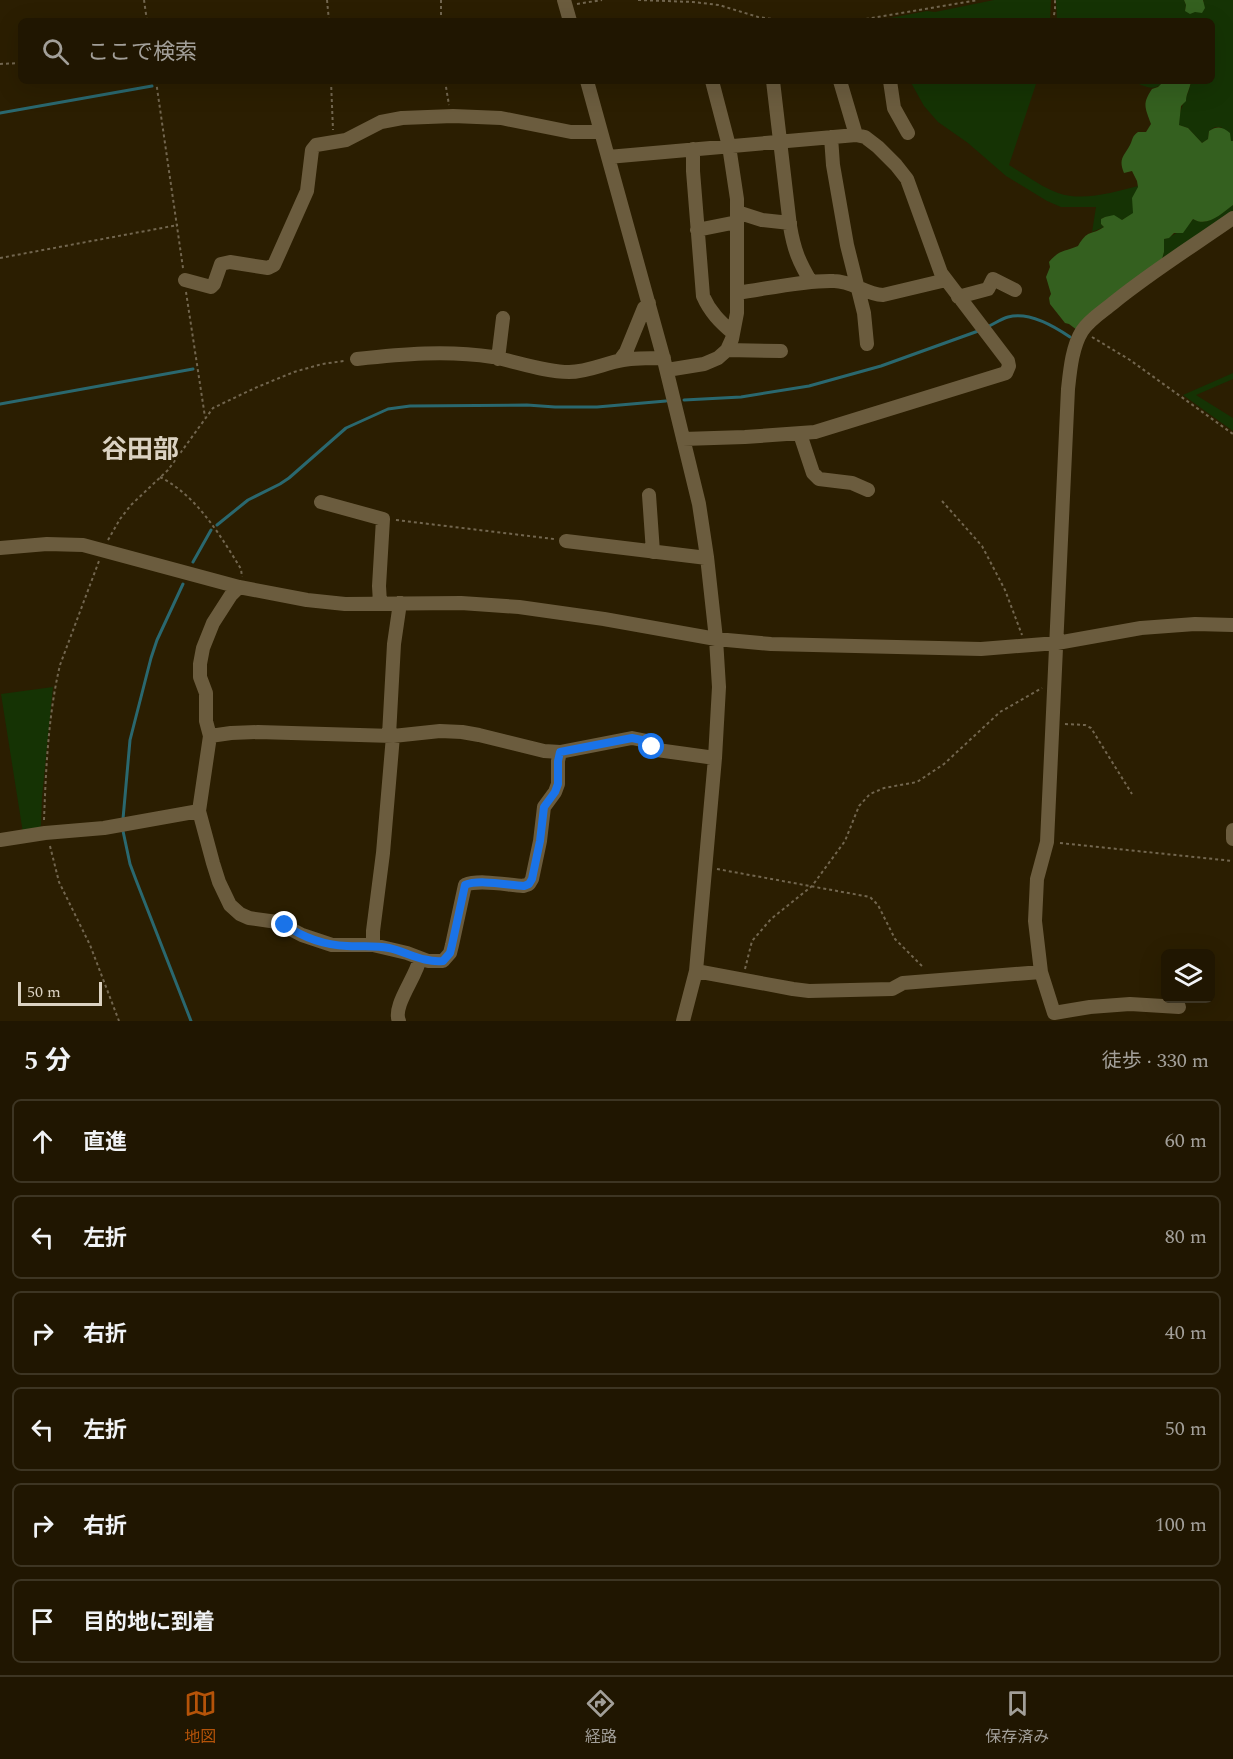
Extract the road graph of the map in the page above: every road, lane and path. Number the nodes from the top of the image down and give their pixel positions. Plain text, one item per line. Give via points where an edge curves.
1 (144, 0) edge
2 (327, 0) edge
3 (441, 0) edge
4 (602, 0) edge
5 (638, 0) edge
6 (978, 0) edge
7 (1055, 0) edge
8 (565, 3) edge
9 (147, 18) edge
10 (329, 18) edge
11 (441, 18) edge
12 (569, 18) edge
13 (766, 18) edge
14 (872, 18) edge
15 (1054, 18) edge
16 (18, 63) edge
17 (0, 64) edge
18 (156, 84) edge
19 (331, 84) edge
20 (445, 84) edge
21 (588, 84) edge
22 (713, 84) edge
23 (773, 84) edge
24 (841, 84) edge
25 (890, 84) edge
26 (453, 116) junction
27 (601, 132) junction
28 (908, 133) dead end
29 (856, 135) junction
30 (831, 137) junction
31 (781, 141) junction
32 (334, 142) junction
33 (729, 146) junction
34 (693, 149) junction
35 (608, 157) junction
36 (737, 217) junction
37 (1233, 218) edge
38 (790, 223) junction
39 (177, 225) junction
40 (697, 230) junction
41 (0, 258) edge
42 (185, 280) junction
43 (946, 280) junction
44 (811, 282) junction
45 (857, 287) junction
46 (1015, 290) dead end
47 (737, 293) junction
48 (958, 297) junction
49 (649, 303) junction
50 (504, 318) dead end
51 (1081, 332) junction
52 (733, 333) junction
53 (867, 344) dead end
54 (726, 350) junction
55 (781, 351) dead end
56 (357, 359) joint
57 (498, 359) junction
58 (620, 360) junction
59 (665, 364) junction
60 (205, 417) junction
61 (800, 434) junction
62 (1233, 434) edge
63 (683, 439) junction
64 (160, 477) junction
65 (868, 490) dead end
66 (649, 495) dead end
67 (942, 501) dead end
68 (321, 502) dead end
69 (382, 519) junction
70 (566, 541) joint
71 (0, 548) edge
72 (103, 550) junction
73 (653, 552) junction
74 (707, 558) junction
75 (239, 587) junction
76 (380, 603) junction
77 (400, 603) junction
78 (1233, 625) edge
79 (716, 639) junction
80 (1057, 643) junction
81 (1025, 646) junction
82 (1044, 683) dead end
83 (1053, 724) junction
84 (210, 736) junction
85 (391, 736) junction
86 (560, 752) junction
87 (715, 758) junction
88 (1132, 794) dead end
89 (199, 811) junction
90 (1233, 830) edge
91 (45, 833) junction
92 (1233, 839) edge
93 (0, 840) edge
94 (1047, 842) junction
95 (1233, 861) edge
96 (706, 867) junction
97 (812, 886) junction
98 (373, 945) junction
99 (420, 958) junction
100 (696, 971) junction
101 (1041, 972) junction
102 (742, 980) junction
103 (936, 980) junction
104 (1179, 1007) dead end
105 (119, 1021) edge
106 (399, 1021) edge
107 (683, 1021) edge

1 - 9 path
2 - 10 path
3 - 11 path
4 - 8 path
5 - 13 path via 710,4
6 - 14 path
7 - 15 path
8 - 12 street
16 - 17 path
18 - 39 path
19 - 32 path
20 - 26 path
21 - 27 street
22 - 33 street
23 - 31 street
24 - 29 street
25 - 28 street via 894,108
26 - 27 street via 501,118 571,132
26 - 32 street via 389,120
27 - 35 street
29 - 30 street
29 - 43 street via 878,147 907,179 940,273
30 - 31 street
30 - 45 street
31 - 33 street
31 - 38 street
32 - 42 street via 313,148 307,191 274,266 222,264 211,287
33 - 34 street
33 - 36 street
34 - 35 street
34 - 40 street
35 - 49 street
36 - 38 street
36 - 40 street
36 - 47 street
37 - 51 street via 1127,291
38 - 44 street via 794,249
39 - 41 path
39 - 42 path
40 - 52 street via 703,296 708,309
42 - 60 path
43 - 45 street via 883,295
43 - 48 street
44 - 45 street via 835,280
44 - 47 street
45 - 53 street
46 - 48 street via 993,279 988,289
47 - 52 street
48 - 61 street via 1008,361 1006,373
49 - 58 street
49 - 59 street
50 - 57 street
51 - 62 path via 1130,360
51 - 80 street via 1070,376
52 - 54 street
54 - 55 street
54 - 59 street via 704,364
56 - 57 street via 413,353
56 - 60 path via 294,372 213,408
57 - 58 street via 569,372
58 - 59 street via 633,358
59 - 63 street
60 - 64 path
61 - 63 street
61 - 65 street via 813,473 819,479 852,483
63 - 74 street
64 - 72 path via 126,512
64 - 75 path via 180,488 213,525 241,569
66 - 73 street
67 - 81 path via 982,546 1005,590
68 - 69 street
69 - 70 path
69 - 76 street
70 - 73 street
71 - 72 street via 47,544
72 - 75 street
72 - 91 path via 56,681 45,786
73 - 74 street
74 - 79 street
75 - 76 street via 307,600
75 - 84 street via 213,623 201,656 200,677 206,693
76 - 77 street
77 - 79 street via 519,607
77 - 85 street via 393,654
78 - 80 street via 1141,628
79 - 81 street via 981,649
79 - 87 street via 719,687
80 - 81 street
80 - 83 street
82 - 97 path via 1000,712 944,764 917,782 870,794 859,806 845,841
83 - 88 path via 1091,728
83 - 94 street
84 - 85 street via 258,732
84 - 89 street
85 - 86 street via 462,732
85 - 98 street
86 - 87 street via 632,738 646,741 657,750
86 - 99 street via 558,784 544,807 529,884 465,885 450,953 443,961
87 - 96 street
89 - 91 street via 104,828
89 - 98 street via 219,882 234,910 249,918 277,922 332,945
90 - 92 street
91 - 93 street
91 - 105 path via 59,882 90,945
94 - 95 path
94 - 101 street via 1036,898
96 - 97 path
96 - 100 street
97 - 102 path via 771,919 752,941
97 - 103 path via 870,897 895,939
98 - 99 street
99 - 106 street via 398,1007
100 - 102 street
100 - 107 street
101 - 103 street
101 - 104 street via 1054,1013 1130,1004
102 - 103 street via 809,991 892,989 903,983

